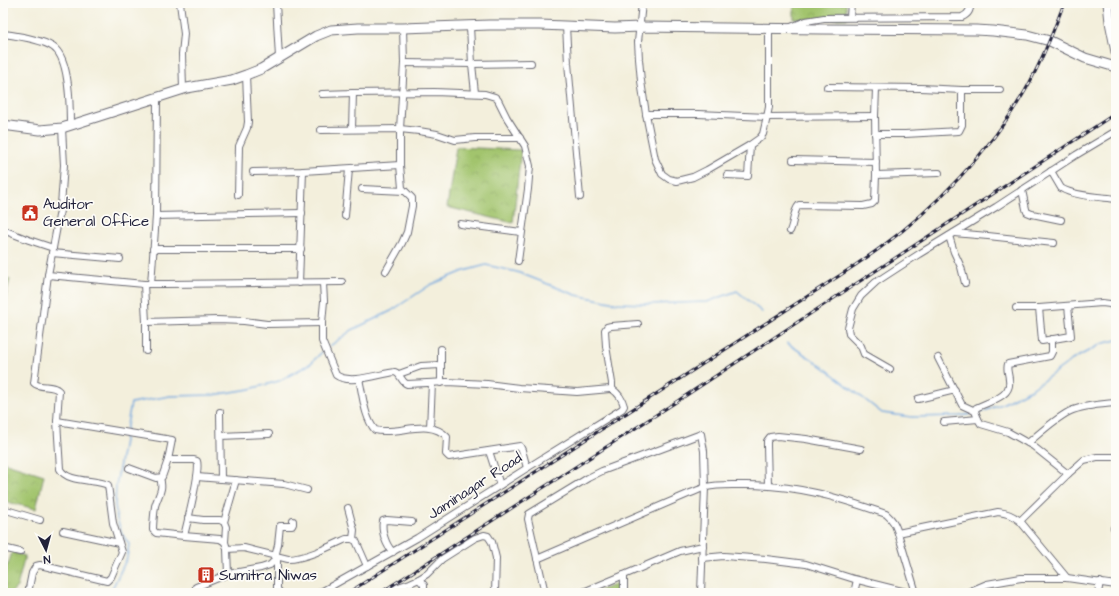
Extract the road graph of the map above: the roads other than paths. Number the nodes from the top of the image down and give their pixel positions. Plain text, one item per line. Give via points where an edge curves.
1 (180, 3) edge
2 (276, 3) edge
3 (642, 3) edge
4 (851, 3) edge
5 (971, 3) edge
6 (1108, 3) edge
7 (1113, 3) edge
8 (850, 17) junction
9 (1116, 23) edge
10 (470, 26) junction
11 (566, 26) junction
12 (640, 27) junction
13 (403, 28) junction
14 (769, 28) junction
15 (787, 29) junction
16 (3, 34) edge
17 (1116, 52) edge
18 (279, 58) junction
19 (404, 63) junction
20 (531, 63) dead end
21 (472, 64) junction
22 (1116, 66) edge
23 (246, 75) junction
24 (827, 88) dead end
25 (876, 88) junction
26 (183, 89) junction
27 (962, 90) junction
28 (1000, 90) dead end
29 (402, 92) junction
30 (353, 93) junction
31 (475, 93) junction
32 (322, 94) dead end
33 (157, 97) junction
34 (646, 114) junction
35 (767, 116) junction
36 (875, 116) junction
37 (3, 125) edge
38 (66, 127) junction
39 (352, 129) junction
40 (400, 129) junction
41 (321, 130) dead end
42 (1116, 131) edge
43 (875, 134) junction
44 (520, 138) junction
45 (750, 145) junction
46 (794, 160) dead end
47 (876, 162) junction
48 (400, 165) junction
49 (349, 169) junction
50 (1051, 170) junction
51 (304, 171) junction
52 (253, 172) dead end
53 (939, 173) dead end
54 (727, 175) dead end
55 (876, 175) junction
56 (362, 189) dead end
57 (1022, 190) junction
58 (404, 191) junction
59 (238, 195) dead end
60 (580, 197) dead end
61 (1116, 199) edge
62 (302, 213) junction
63 (156, 216) junction
64 (345, 216) dead end
65 (1061, 220) dead end
66 (460, 224) dead end
67 (3, 230) edge
68 (790, 231) dead end
69 (521, 232) junction
70 (951, 234) junction
71 (1054, 243) dead end
72 (153, 249) junction
73 (301, 249) junction
74 (52, 251) junction
75 (120, 259) dead end
76 (518, 261) dead end
77 (386, 271) dead end
78 (48, 275) junction
79 (342, 282) dead end
80 (300, 283) junction
81 (323, 283) junction
82 (965, 283) dead end
83 (144, 284) junction
84 (151, 284) junction
85 (1068, 306) junction
86 (1016, 308) dead end
87 (1040, 308) junction
88 (1116, 309) edge
89 (146, 322) junction
90 (322, 323) junction
91 (638, 324) dead end
92 (1052, 339) junction
93 (441, 349) dead end
94 (146, 351) dead end
95 (938, 358) dead end
96 (441, 365) junction
97 (890, 369) dead end
98 (399, 374) junction
99 (359, 379) junction
100 (441, 382) junction
101 (432, 383) junction
102 (612, 389) junction
103 (955, 390) junction
104 (918, 399) dead end
105 (1116, 403) edge
106 (975, 411) junction
107 (220, 412) dead end
108 (978, 419) junction
109 (57, 421) junction
110 (944, 422) dead end
111 (430, 428) junction
112 (269, 434) dead end
113 (221, 436) junction
114 (1028, 443) junction
115 (860, 449) dead end
116 (489, 451) junction
117 (1116, 457) edge
118 (168, 460) junction
119 (129, 468) dead end
120 (527, 468) junction
121 (1068, 474) junction
122 (197, 477) junction
123 (160, 478) junction
124 (221, 479) junction
125 (236, 480) junction
126 (500, 485) junction
127 (768, 485) junction
128 (705, 487) junction
129 (307, 490) dead end
130 (348, 508) dead end
131 (3, 509) edge
132 (188, 518) junction
133 (40, 520) dead end
134 (293, 521) dead end
135 (1020, 521) junction
136 (224, 522) junction
137 (412, 522) dead end
138 (63, 531) dead end
139 (898, 533) junction
140 (184, 536) junction
141 (353, 539) junction
142 (225, 542) junction
143 (120, 543) junction
144 (703, 546) junction
145 (3, 548) edge
146 (227, 549) junction
147 (20, 552) dead end
148 (393, 552) junction
149 (276, 556) junction
150 (537, 558) junction
151 (702, 558) junction
152 (367, 566) junction
153 (228, 574) junction
154 (624, 575) junction
155 (1067, 578) junction
156 (419, 579) junction
157 (857, 580) junction
158 (1100, 582) junction
159 (1116, 585) edge
160 (196, 586) dead end
161 (28, 593) edge
162 (280, 593) edge
163 (319, 593) edge
164 (389, 593) edge
165 (424, 593) edge
166 (495, 593) edge
167 (545, 593) edge
168 (581, 593) edge
169 (624, 593) edge
170 (701, 593) edge
171 (854, 593) edge
172 (910, 593) edge
173 (916, 593) edge
174 (966, 593) edge
175 (1098, 593) edge

1 - 26 street via 184,34
2 - 18 street
3 - 12 street
4 - 8 street
5 - 8 street via 967,15 962,17
6 - 17 street
7 - 9 street
8 - 15 street via 815,18
10 - 11 street
10 - 13 street
10 - 21 street
11 - 12 street
11 - 60 street
12 - 14 street
12 - 34 street via 639,59
13 - 18 street via 358,28 324,32
13 - 19 street
14 - 15 street
14 - 35 street
15 - 22 street via 1004,32 1050,41 1085,58
16 - 38 street via 36,40 55,48 59,53 68,79
18 - 23 street
19 - 21 street
19 - 29 street
20 - 21 street
21 - 31 street
23 - 26 street
23 - 59 street via 248,122 239,146
24 - 25 street
25 - 27 street
25 - 36 street
26 - 33 street
27 - 28 street
27 - 43 street via 962,125 959,131
29 - 30 street
29 - 31 street
29 - 40 street
30 - 32 street
30 - 39 street
31 - 44 street via 492,95 498,100
33 - 38 street
33 - 63 street
34 - 35 street
34 - 45 street via 655,159 662,174 669,179 677,181 693,177
35 - 36 street
35 - 45 street via 763,134
36 - 43 street
37 - 38 street via 40,130
38 - 74 street via 61,205
39 - 40 street
39 - 41 street
40 - 44 street via 442,135 455,140
40 - 48 street
42 - 50 street
43 - 47 street
44 - 69 street via 525,146 530,166
45 - 54 street via 748,176
46 - 47 street
47 - 55 street
48 - 49 street
48 - 58 street
49 - 51 street
49 - 64 street
50 - 57 street
50 - 61 street via 1064,190
51 - 52 street
51 - 62 street
53 - 55 street
55 - 68 street via 874,203 863,206 799,204
56 - 58 street
57 - 65 street via 1027,212
57 - 70 street
58 - 77 street via 412,198 410,222 402,244
62 - 63 street
62 - 73 street
63 - 72 street
66 - 69 street
67 - 74 street
69 - 76 street
70 - 71 street
70 - 82 street via 954,252
70 - 97 street via 876,282 861,296 853,309 848,328 850,336 861,346 864,354
72 - 73 street
72 - 84 street
73 - 80 street
74 - 75 street
74 - 78 street
78 - 83 street
78 - 109 street via 34,383 58,390
79 - 81 street
80 - 81 street
80 - 84 street
81 - 90 street
83 - 84 street
83 - 89 street
85 - 87 street
85 - 88 street via 1105,303
85 - 92 street via 1071,336
86 - 87 street
87 - 92 street via 1042,341
89 - 90 street via 217,320 268,324
89 - 94 street
90 - 99 street via 323,346 336,375
91 - 102 street via 611,326 604,330
92 - 106 street via 1050,356 1008,364 1008,390
93 - 96 street
95 - 103 street
96 - 98 street via 421,366
96 - 100 street
98 - 99 street via 393,372
98 - 101 street via 405,384
99 - 111 street via 365,409 375,430
100 - 101 street
100 - 102 street via 577,392
101 - 111 street
102 - 120 street, Jaminagar Road via 623,402 622,409
103 - 104 street
103 - 106 street via 962,405
105 - 114 street via 1072,410
106 - 108 street
107 - 113 street
108 - 110 street
108 - 114 street via 981,424 1008,432
109 - 118 street via 172,440
109 - 143 street via 60,470 71,477 108,485 112,517
111 - 116 street via 441,431 447,437 446,454 449,457
112 - 113 street
113 - 124 street
114 - 121 street
115 - 127 street via 806,439 770,437 767,441
116 - 120 street via 520,446
116 - 126 street
117 - 121 street via 1089,458
118 - 122 street via 196,460
118 - 123 street
119 - 123 street
120 - 126 street, Jaminagar Road
121 - 135 street
122 - 124 street
122 - 132 street
123 - 140 street via 162,485 155,510 154,531
124 - 125 street
125 - 129 street via 284,484
125 - 136 street
126 - 148 street, Jaminagar Road
127 - 128 street
127 - 139 street via 813,492 886,514 895,523
128 - 144 street
128 - 150 street
128 - 150 street via 701,434 602,471 529,515
130 - 141 street via 354,530
131 - 133 street
132 - 136 street
132 - 140 street
134 - 149 street via 292,526 280,526
135 - 139 street via 1005,512 998,512
135 - 155 street
136 - 142 street
137 - 148 street via 382,521 386,540
138 - 143 street
139 - 173 street
140 - 142 street via 220,539
141 - 149 street via 346,539 294,559
141 - 152 street
142 - 146 street
143 - 161 street via 121,555 108,580 37,565 32,573
144 - 151 street
144 - 154 street via 680,551
145 - 147 street
146 - 149 street via 244,548
146 - 153 street
148 - 152 street, Jaminagar Road
149 - 153 street via 267,567
149 - 162 street via 277,589
150 - 167 street
151 - 157 street via 724,556 806,564
151 - 170 street
152 - 163 street, Jaminagar Road
153 - 160 street
154 - 168 street
154 - 169 street
155 - 158 street
155 - 174 street via 1021,578 987,584
156 - 164 street
156 - 165 street via 424,585
156 - 166 street via 442,559 484,535 492,542 496,558
157 - 171 street
157 - 172 street
158 - 159 street
158 - 175 street

